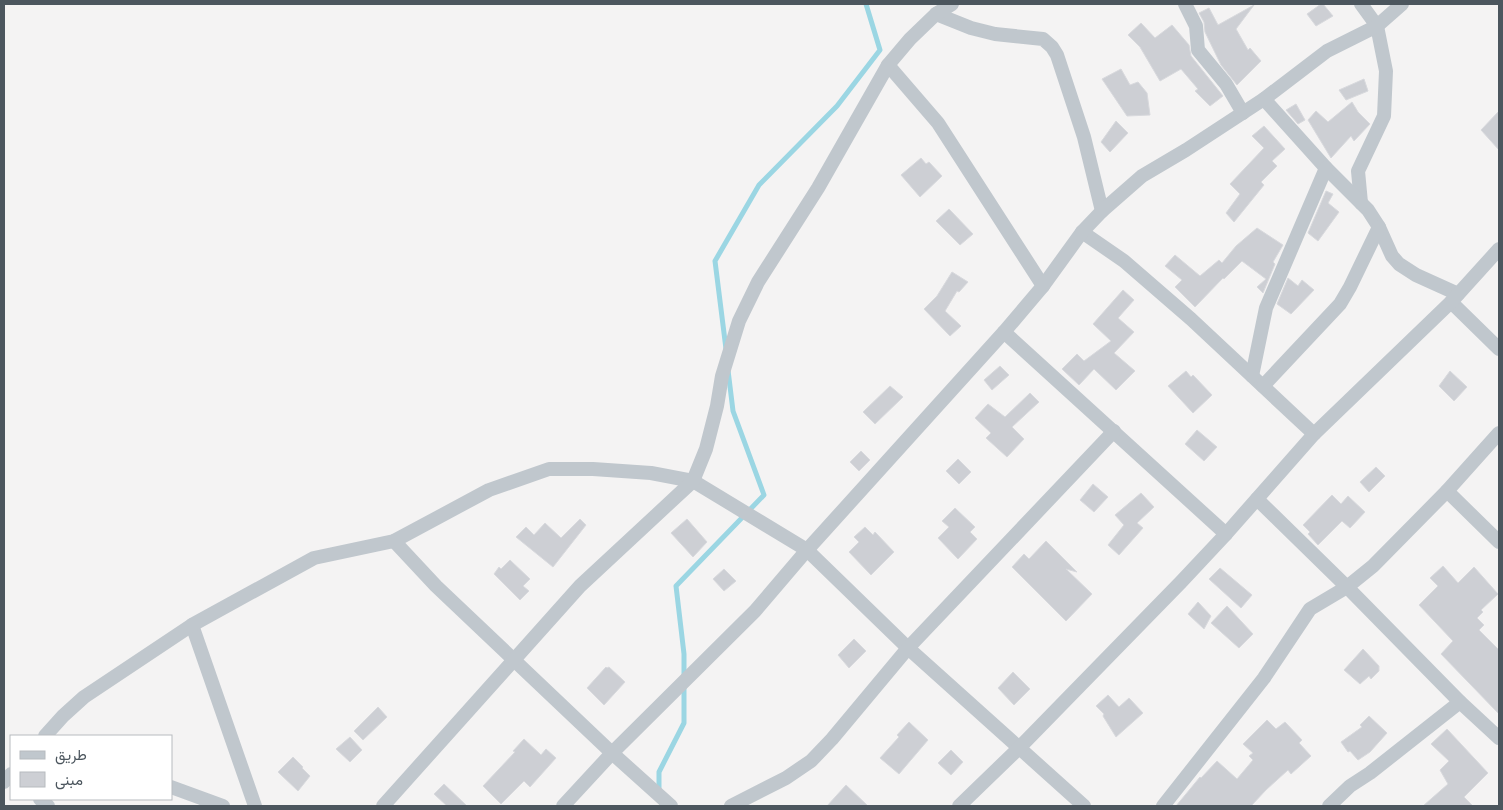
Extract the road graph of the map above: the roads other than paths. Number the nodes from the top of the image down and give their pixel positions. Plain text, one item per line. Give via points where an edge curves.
1 (952, 4) edge
2 (1185, 4) edge
3 (1361, 4) edge
4 (1402, 4) edge
5 (936, 14) junction
6 (1377, 26) junction
7 (888, 65) junction
8 (1264, 99) junction
9 (1243, 113) junction
10 (1326, 168) junction
11 (1361, 203) junction
12 (1102, 211) junction
13 (1379, 227) junction
14 (1082, 232) junction
15 (1499, 248) edge
16 (1043, 286) junction
17 (1454, 298) junction
18 (1004, 332) junction
19 (1499, 349) edge
20 (1252, 376) junction
21 (1263, 386) junction
22 (1114, 431) junction
23 (1314, 434) junction
24 (1499, 434) edge
25 (693, 481) junction
26 (1447, 491) junction
27 (1257, 499) junction
28 (1226, 534) junction
29 (394, 541) junction
30 (1499, 542) edge
31 (807, 550) junction
32 (1347, 587) junction
33 (192, 624) junction
34 (908, 648) junction
35 (516, 660) junction
36 (1460, 702) junction
37 (46, 735) edge
38 (1499, 738) edge
39 (1019, 748) junction
40 (612, 753) junction
41 (172, 787) edge
42 (223, 806) edge
43 (255, 806) edge
44 (382, 806) edge
45 (564, 806) edge
46 (671, 806) edge
47 (731, 806) edge
48 (959, 806) edge
49 (1084, 806) edge
50 (1163, 806) edge
51 (1329, 806) edge

1 - 5 street
2 - 9 street via 1196,26 1198,50
3 - 6 street
4 - 6 street
5 - 7 street
5 - 12 street via 995,34 1044,39 1052,47 1084,137
6 - 8 street via 1327,51
6 - 11 street via 1386,71 1384,116 1358,171
7 - 16 street via 938,123
7 - 25 street via 818,188 758,282 739,321 722,376 706,449
8 - 9 street
8 - 10 street
9 - 12 street via 1142,176
10 - 11 street
10 - 20 street via 1266,308
11 - 13 street
12 - 14 street
13 - 17 street via 1399,264
13 - 21 street via 1340,304
14 - 16 street
14 - 20 street via 1124,261
15 - 17 street
16 - 18 street
17 - 19 street
17 - 23 street
18 - 22 street
18 - 31 street
20 - 21 street
21 - 23 street
22 - 28 street
22 - 34 street
23 - 27 street
24 - 26 street
25 - 29 street via 651,473 548,469 488,490
25 - 31 street
25 - 35 street via 580,586
26 - 30 street
26 - 32 street via 1373,566
27 - 28 street
27 - 32 street
28 - 39 street
29 - 33 street via 314,558
29 - 35 street via 436,586
31 - 34 street
31 - 40 street via 755,611
32 - 36 street
32 - 50 street via 1310,609 1302,618 1264,678
33 - 37 street via 84,697
33 - 43 street
34 - 39 street
34 - 47 street via 811,760 786,778
35 - 40 street
35 - 44 street
36 - 38 street
36 - 51 street via 1350,786
39 - 48 street
39 - 49 street
40 - 45 street
40 - 46 street
41 - 42 street

